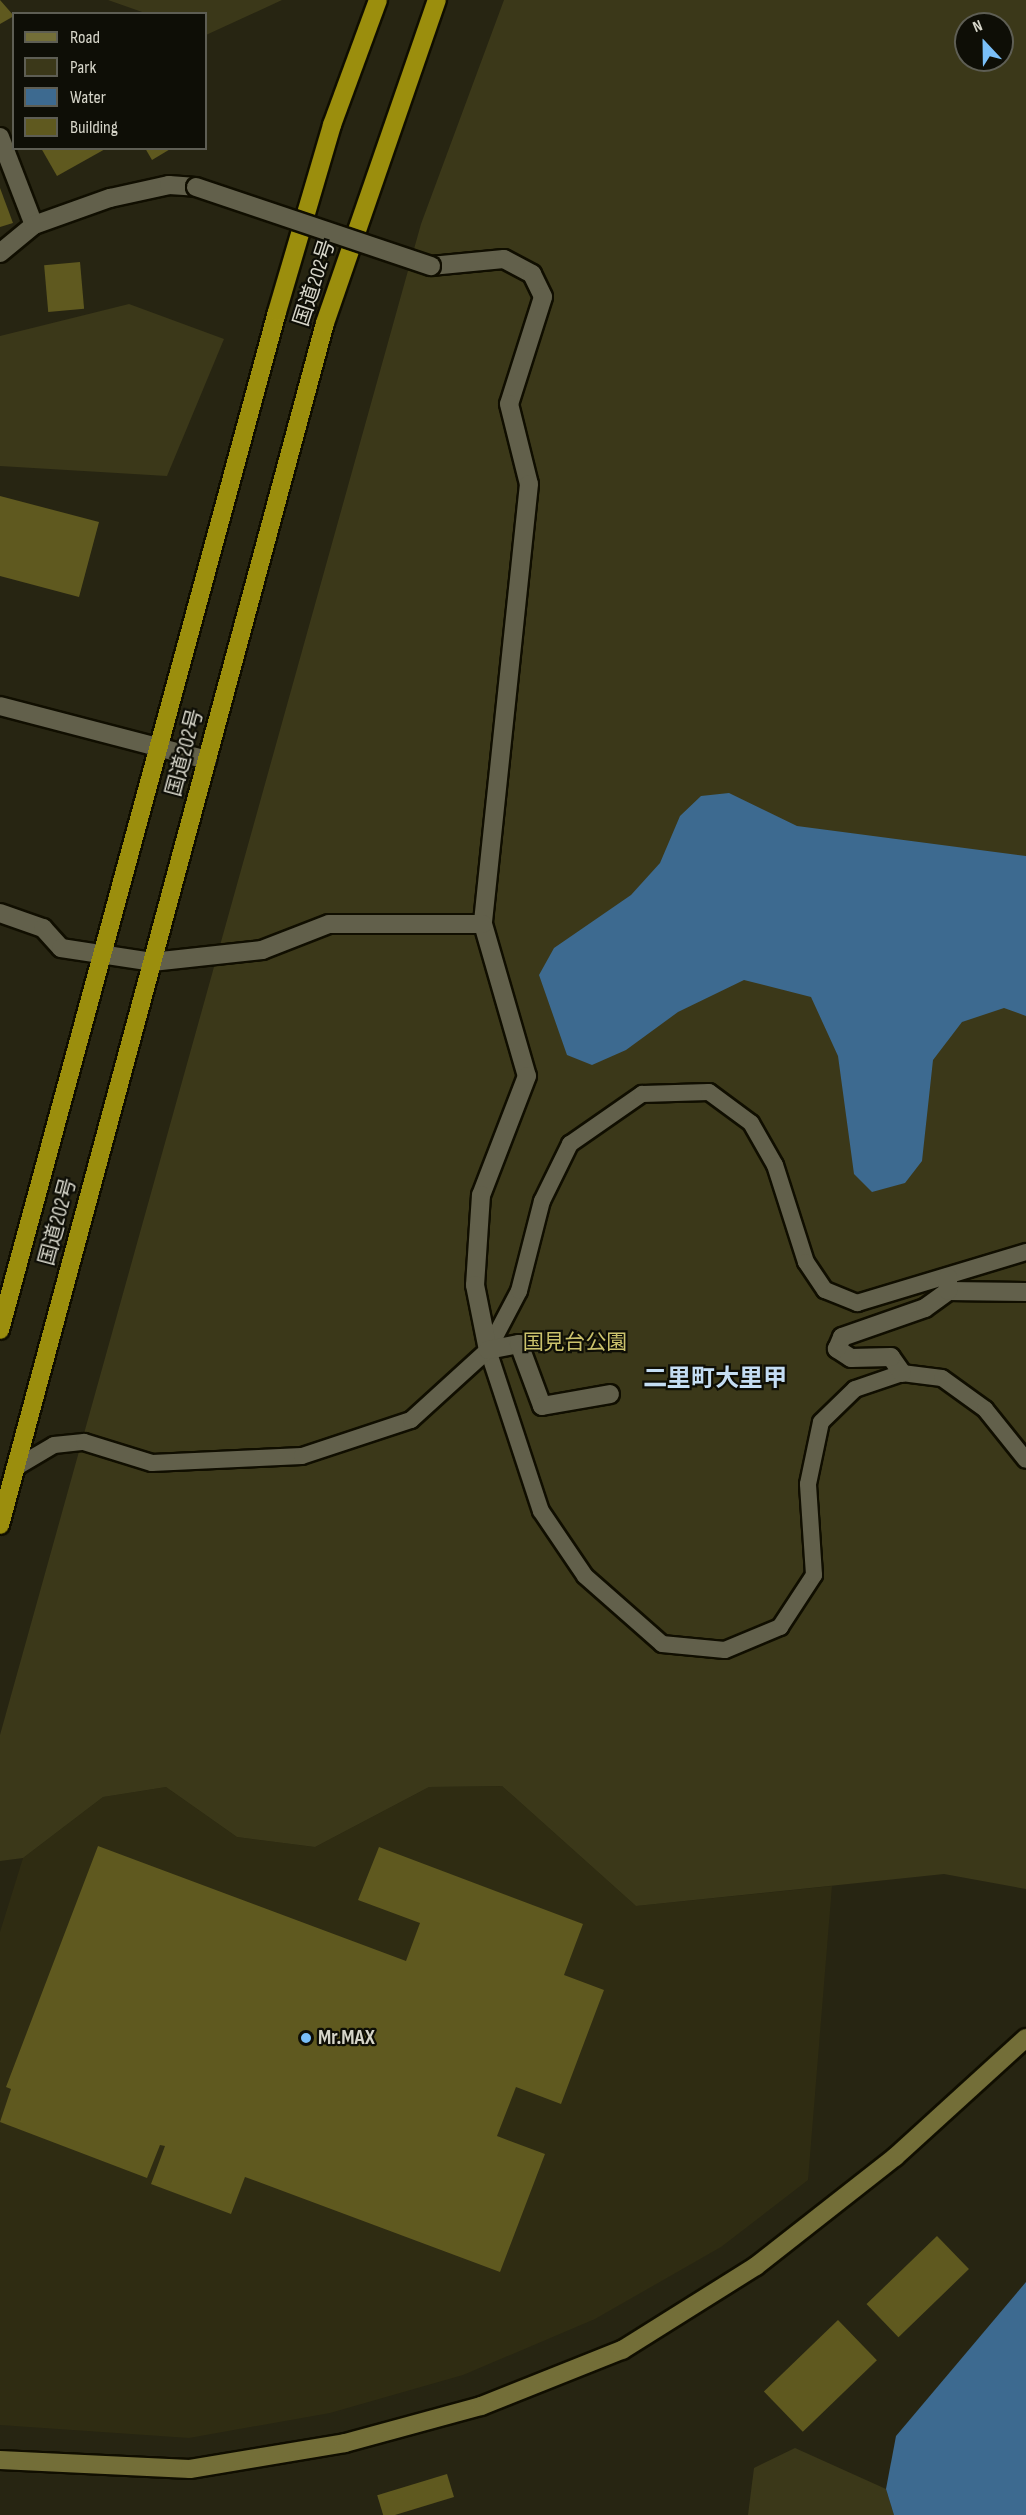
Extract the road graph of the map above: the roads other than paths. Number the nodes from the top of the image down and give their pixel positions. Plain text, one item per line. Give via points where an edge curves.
1 (378, 0) edge
2 (437, 0) edge
3 (0, 137) edge
4 (34, 225) junction
5 (0, 253) edge
6 (0, 706) edge
7 (158, 747) junction
8 (207, 760) junction
9 (0, 913) edge
10 (483, 924) junction
11 (101, 956) junction
12 (152, 962) junction
13 (1026, 1252) edge
14 (948, 1284) junction
15 (1026, 1292) edge
16 (0, 1330) edge
17 (488, 1350) junction
18 (902, 1373) junction
19 (610, 1394) dead end
20 (1026, 1460) edge
21 (15, 1468) junction
22 (0, 1524) edge
23 (1026, 2038) edge
24 (0, 2460) edge

1 - 7 highway, 国道202号 via 332,125
2 - 8 highway, 国道202号 via 325,323
3 - 4 street
4 - 5 street
4 - 10 street, bridge via 110,198 169,185 196,187 431,266 504,259 532,274 543,297 509,404 529,484
6 - 7 street
7 - 8 street
7 - 11 highway, 国道202号
8 - 12 highway, 国道202号
9 - 11 street via 43,928 61,948
10 - 12 street via 329,924 261,950
10 - 17 street via 527,1076 481,1195 475,1285
11 - 12 street
11 - 16 highway, 国道202号
12 - 21 highway, 国道202号
13 - 14 lane
14 - 15 street
14 - 17 lane via 857,1303 825,1290 806,1262 775,1165 751,1124 709,1092 642,1094 570,1144 542,1201 519,1291
14 - 18 street via 925,1308 842,1337 837,1349 851,1358 891,1357
17 - 18 lane via 540,1511 585,1576 662,1644 725,1650 780,1627 814,1575 808,1484 821,1422 855,1389
17 - 19 street via 519,1344 542,1406
17 - 21 lane via 411,1420 302,1456 152,1463 84,1442 54,1445
18 - 20 lane via 942,1377 985,1409
21 - 22 highway, 国道202号
23 - 24 street via 895,2157 756,2266 622,2350 481,2406 345,2443 189,2469

